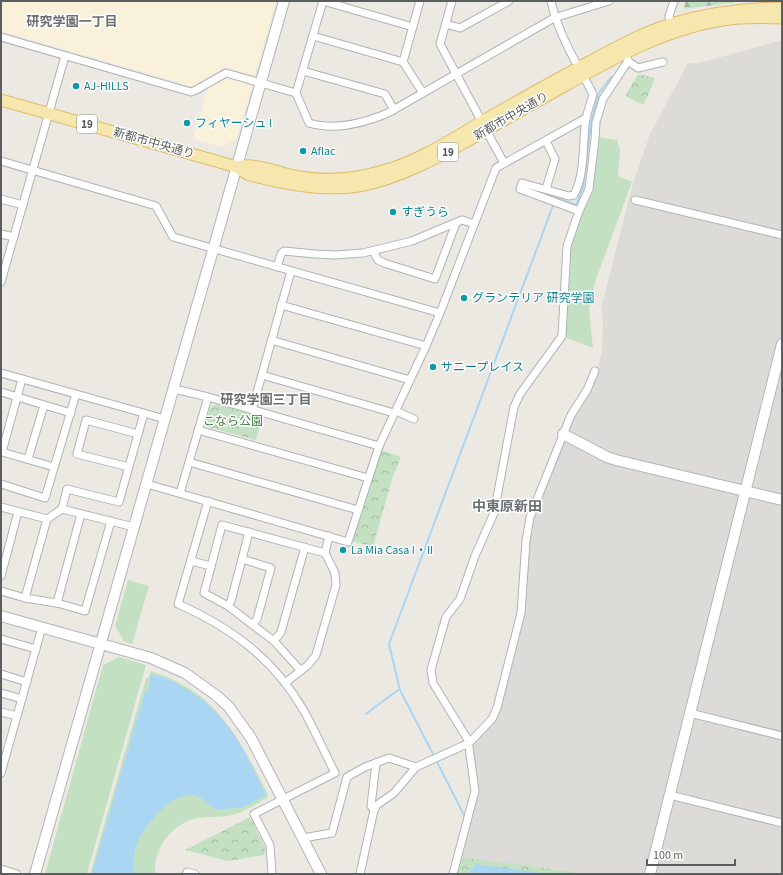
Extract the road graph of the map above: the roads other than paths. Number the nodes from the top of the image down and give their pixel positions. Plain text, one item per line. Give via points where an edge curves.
1 (284, 1) edge
2 (323, 1) edge
3 (420, 1) edge
4 (452, 1) edge
5 (509, 1) edge
6 (551, 1) edge
7 (609, 1) edge
8 (674, 1) edge
9 (782, 8) edge
10 (554, 18) junction
11 (782, 18) edge
12 (446, 24) junction
13 (670, 24) junction
14 (413, 27) junction
15 (313, 36) junction
16 (1, 37) edge
17 (65, 56) junction
18 (626, 57) junction
19 (403, 62) junction
20 (663, 62) dead end
21 (303, 71) junction
22 (581, 71) junction
23 (457, 73) junction
24 (261, 83) junction
25 (296, 93) junction
26 (423, 93) junction
27 (1, 100) edge
28 (394, 110) junction
29 (49, 113) junction
30 (586, 118) junction
31 (484, 126) junction
32 (546, 141) junction
33 (1, 161) edge
34 (504, 163) junction
35 (237, 167) junction
36 (33, 170) junction
37 (546, 189) junction
38 (1, 199) edge
39 (635, 200) dead end
40 (23, 205) junction
41 (579, 211) junction
42 (456, 223) junction
43 (474, 224) junction
44 (1, 234) edge
45 (782, 235) edge
46 (14, 237) junction
47 (214, 249) junction
48 (373, 251) junction
49 (277, 267) junction
50 (3, 269) edge
51 (290, 271) junction
52 (1, 282) edge
53 (281, 305) junction
54 (440, 313) junction
55 (271, 340) junction
56 (782, 344) edge
57 (426, 346) junction
58 (595, 371) dead end
59 (1, 373) edge
60 (262, 375) junction
61 (22, 379) junction
62 (410, 380) junction
63 (174, 388) junction
64 (1, 392) edge
65 (76, 394) junction
66 (17, 397) junction
67 (208, 397) junction
68 (44, 405) junction
69 (252, 410) junction
70 (395, 412) junction
71 (71, 413) junction
72 (144, 414) junction
73 (413, 416) dead end
74 (165, 420) junction
75 (198, 430) junction
76 (138, 434) junction
77 (563, 434) junction
78 (379, 446) junction
79 (1, 452) edge
80 (28, 459) junction
81 (189, 462) junction
82 (54, 467) junction
83 (129, 467) junction
84 (368, 478) junction
85 (1, 484) edge
86 (147, 484) junction
87 (745, 491) junction
88 (180, 493) junction
89 (782, 500) edge
90 (208, 501) junction
91 (1, 507) edge
92 (62, 509) junction
93 (358, 510) junction
94 (18, 512) junction
95 (81, 514) junction
96 (47, 520) junction
97 (111, 522) junction
98 (134, 527) junction
99 (250, 532) junction
100 (329, 536) junction
101 (305, 547) junction
102 (325, 553) junction
103 (242, 559) junction
104 (191, 561) junction
105 (211, 566) junction
106 (1, 576) edge
107 (1, 592) edge
108 (25, 598) junction
109 (57, 603) junction
110 (228, 606) junction
111 (1, 616) edge
112 (253, 624) junction
113 (42, 627) junction
114 (1, 639) edge
115 (274, 641) junction
116 (102, 643) junction
117 (36, 649) junction
118 (302, 671) junction
119 (1, 674) edge
120 (27, 682) junction
121 (285, 683) junction
122 (1, 693) edge
123 (22, 698) junction
124 (1, 712) edge
125 (690, 713) junction
126 (17, 716) junction
127 (782, 736) edge
128 (469, 743) junction
129 (5, 746) edge
130 (376, 763) junction
131 (416, 767) junction
132 (1, 773) edge
133 (670, 795) junction
134 (283, 800) junction
135 (374, 810) junction
136 (782, 823) edge
137 (303, 838) junction
138 (1, 870) edge
139 (17, 874) edge
140 (35, 874) edge
141 (186, 874) edge
142 (195, 874) edge
143 (272, 874) edge
144 (321, 874) edge
145 (360, 874) edge
146 (453, 874) edge
147 (650, 874) edge

1 - 24 street
2 - 14 street
2 - 15 street
3 - 14 street
4 - 12 street
5 - 12 street via 460,28
6 - 10 street
7 - 10 street
8 - 13 street via 669,16
9 - 13 main road, 新都市中央通り / 19 via 717,13
10 - 22 street
10 - 23 street
11 - 18 main road, 新都市中央通り / 19 via 716,21 661,37
12 - 23 street via 440,44
13 - 22 main road, 新都市中央通り / 19 via 626,42
14 - 19 street
15 - 19 street
15 - 21 street
16 - 17 street
17 - 24 street via 191,92 226,73
17 - 29 street
18 - 20 street via 638,68
18 - 22 main road, 新都市中央通り / 19
18 - 41 street via 603,99 596,122 589,190
19 - 26 street
21 - 25 street
21 - 28 street via 385,94
22 - 30 street via 593,94
22 - 31 main road, 新都市中央通り / 19
23 - 26 street
23 - 31 street
24 - 25 street
24 - 35 street
25 - 28 street via 309,122 313,124 352,124 374,119
26 - 28 street
27 - 29 main road, 新都市中央通り / 19
29 - 35 main road, 新都市中央通り / 19
29 - 36 street
30 - 32 street
30 - 37 street via 579,185 574,195 568,196
31 - 34 street
31 - 35 main road, 新都市中央通り / 19 via 406,163 363,176 316,179 292,176 252,165
32 - 34 street
32 - 37 street via 555,159
33 - 36 street
34 - 43 street via 496,168
35 - 47 street
36 - 40 street
36 - 47 street via 156,206 173,237
37 - 41 street via 522,183 520,189
38 - 40 street
39 - 45 street
40 - 46 street
41 - 128 street via 567,246 562,336 520,394 514,407 494,513 475,556 460,600 446,616 431,670 433,683
42 - 43 street via 462,220
42 - 48 street via 412,241
42 - 48 street via 435,279 384,263 378,260
43 - 54 street
44 - 46 street
46 - 50 street
47 - 49 street
47 - 63 street
48 - 49 street via 336,255 284,251 280,254
49 - 51 street
50 - 52 street
51 - 53 street
51 - 54 street
53 - 55 street
53 - 57 street
54 - 57 street
55 - 60 street
55 - 62 street
56 - 87 street
57 - 62 street
58 - 77 street
59 - 61 street
60 - 69 street
60 - 70 street
61 - 65 street
61 - 66 street
62 - 70 street
63 - 67 street
63 - 74 street
64 - 66 street
65 - 71 street
65 - 72 street
66 - 68 street
66 - 79 street
67 - 69 street
67 - 75 street
68 - 71 street
68 - 80 street
69 - 78 street
70 - 73 street
70 - 78 street
71 - 82 street
72 - 74 street
72 - 76 street
74 - 86 street
75 - 81 street
75 - 84 street
76 - 83 street
76 - 83 street via 86,420 77,454
77 - 87 street via 616,460
77 - 128 street via 530,517 521,613 497,708 492,719
78 - 84 street
79 - 80 street
80 - 82 street
81 - 88 street
81 - 93 street
82 - 85 street via 45,498
83 - 92 street via 119,502 67,489
84 - 93 street
86 - 88 street
86 - 98 street
87 - 89 street
87 - 125 street
88 - 90 street
90 - 100 street
90 - 104 street
91 - 94 street
92 - 95 street
92 - 96 street
93 - 100 street via 348,542
94 - 96 street
94 - 106 street
95 - 97 street
95 - 109 street
96 - 108 street
97 - 98 street
97 - 109 street via 85,611
98 - 116 street
99 - 101 street
99 - 103 street
99 - 105 street via 222,525
100 - 102 street
101 - 102 street
101 - 115 street via 281,632
102 - 118 street via 335,573 336,585 316,655
103 - 110 street
103 - 112 street via 271,568 257,619
104 - 105 street
104 - 121 street via 178,604 215,622 242,640 258,653
105 - 110 street via 204,593
107 - 108 street
108 - 109 street
110 - 112 street
111 - 113 street
112 - 115 street
113 - 116 street
113 - 117 street
114 - 117 street
115 - 118 street
116 - 134 street via 167,664 195,679 217,696 233,712 251,738
116 - 140 street
117 - 120 street
118 - 121 street
119 - 120 street
120 - 123 street
121 - 134 street via 304,710 335,773
122 - 123 street
123 - 126 street
124 - 126 street
125 - 127 street
125 - 133 street
126 - 129 street
128 - 131 street
128 - 146 street via 475,791
129 - 132 street
130 - 131 street via 389,758
130 - 135 street via 371,806
130 - 137 street via 346,777 332,833
131 - 135 street via 394,793
133 - 136 street
133 - 147 street
134 - 137 street
134 - 143 street via 254,814 270,845
135 - 145 street
137 - 144 street
138 - 139 street
141 - 142 street

